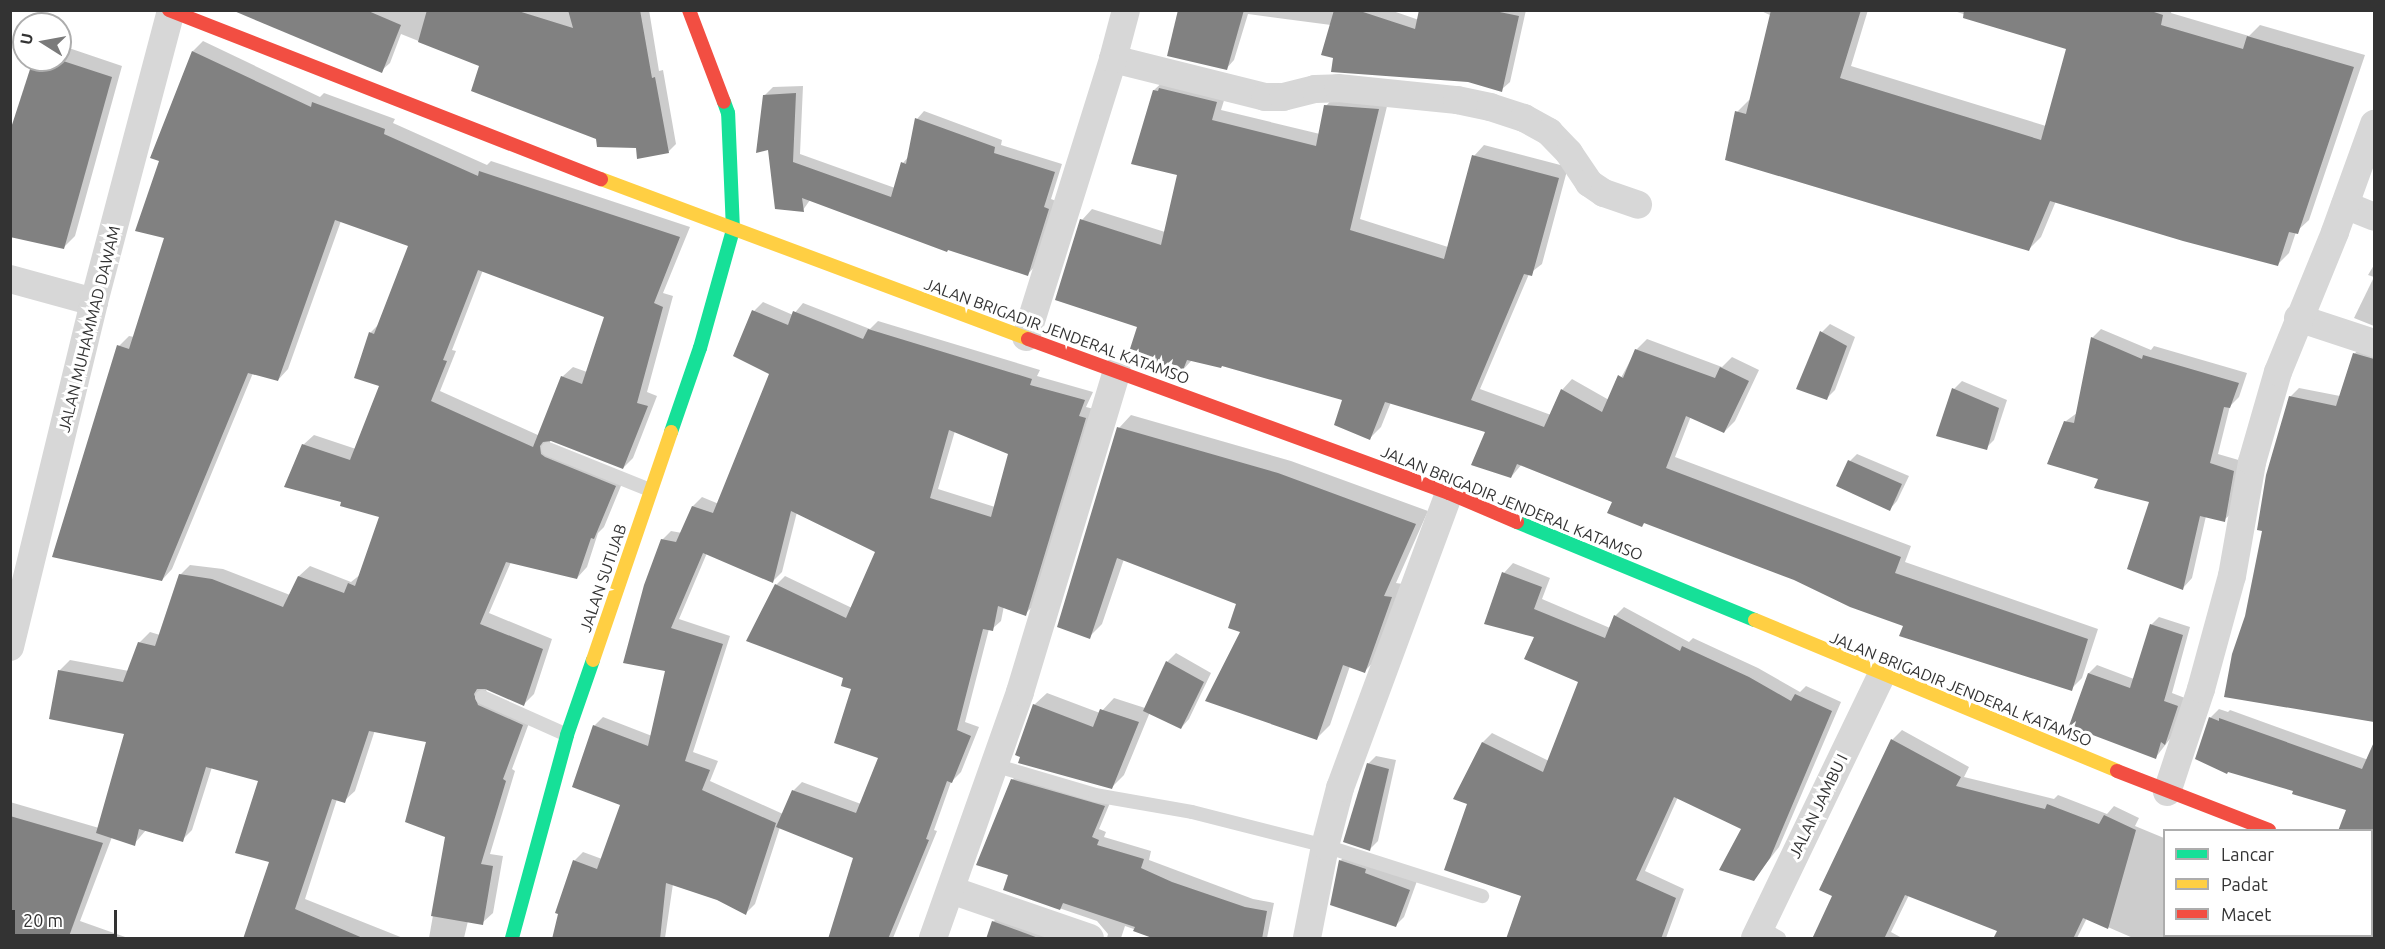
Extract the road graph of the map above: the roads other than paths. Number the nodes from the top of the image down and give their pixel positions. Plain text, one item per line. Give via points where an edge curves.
1 (689, 10) edge
2 (1126, 10) edge
3 (170, 11) edge
4 (1113, 59) junction
5 (2374, 124) edge
6 (2345, 205) junction
7 (1638, 206) dead end
8 (2374, 217) edge
9 (733, 230) junction
10 (10, 279) edge
11 (94, 302) junction
12 (2298, 318) junction
13 (1026, 337) junction
14 (2374, 343) edge
15 (1117, 371) junction
16 (548, 449) dead end
17 (650, 490) junction
18 (1449, 493) junction
19 (10, 647) edge
20 (1882, 674) junction
21 (482, 697) dead end
22 (567, 735) junction
23 (994, 765) junction
24 (2167, 792) junction
25 (2251, 827) edge
26 (1325, 846) junction
27 (951, 890) junction
28 (1482, 897) dead end
29 (1764, 935) edge
30 (512, 939) edge
31 (933, 939) edge
32 (1090, 939) edge
33 (1307, 939) edge

1 - 9 main road, JALAN SUTIJAB via 728,113
2 - 4 street
3 - 9 main road, JALAN BRIGADIR JENDERAL KATAMSO
3 - 11 street, JALAN MUHAMMAD DAWAM
4 - 7 street via 1264,97 1338,88 1490,107 1524,118 1549,132 1589,183
4 - 13 street
5 - 6 street
6 - 8 street
6 - 12 street
9 - 13 main road, JALAN BRIGADIR JENDERAL KATAMSO
9 - 17 main road, JALAN SUTIJAB via 700,348
10 - 11 street
11 - 19 street, JALAN MUHAMMAD DAWAM
12 - 14 street
12 - 24 street via 2252,462 2232,576
13 - 15 main road, JALAN BRIGADIR JENDERAL KATAMSO
15 - 18 main road, JALAN BRIGADIR JENDERAL KATAMSO
15 - 23 street via 1020,692
16 - 17 lane
17 - 22 main road, JALAN SUTIJAB
18 - 20 main road, JALAN BRIGADIR JENDERAL KATAMSO
18 - 26 street via 1340,788
20 - 24 main road, JALAN BRIGADIR JENDERAL KATAMSO
20 - 29 street, JALAN JAMBU I
21 - 22 lane
22 - 30 main road, JALAN SUTIJAB
23 - 26 lane via 1095,795 1192,812
23 - 27 street
24 - 25 main road, JALAN BRIGADIR JENDERAL KATAMSO
26 - 28 lane
26 - 33 street
27 - 31 street
27 - 32 street

